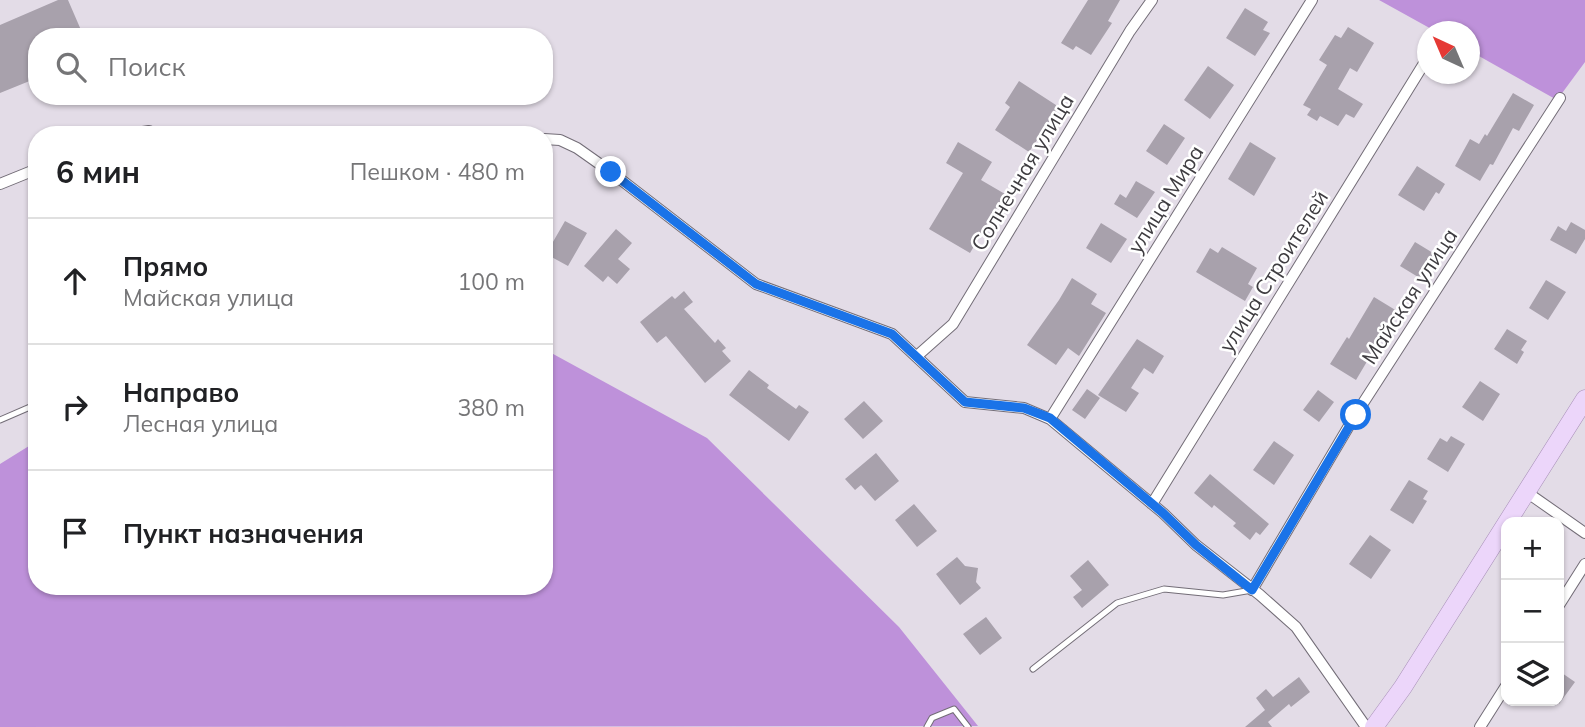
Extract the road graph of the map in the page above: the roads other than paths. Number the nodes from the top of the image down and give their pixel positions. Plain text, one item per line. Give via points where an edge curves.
1 (1152, 0) edge
2 (1312, 0) edge
3 (1417, 73) edge
4 (1560, 98) dead end
5 (553, 140) edge
6 (28, 173) edge
7 (0, 184) edge
8 (917, 356) junction
9 (1585, 399) edge
10 (28, 408) edge
11 (1050, 418) junction
12 (0, 420) edge
13 (1525, 491) junction
14 (1152, 504) junction
15 (1585, 533) edge
16 (1585, 564) edge
17 (1252, 590) junction
18 (1564, 597) edge
19 (1033, 668) dead end
20 (1501, 695) edge
21 (927, 727) edge
22 (968, 727) edge
23 (1366, 727) edge
24 (1374, 727) edge
25 (1480, 727) edge

1 - 8 street, Солнечная улица via 953,324
2 - 11 street, улица Мира
3 - 14 street, улица Строителей
4 - 17 street, Майская улица via 1356,415
5 - 8 street via 577,148 756,284 892,334
6 - 7 street
8 - 11 street via 965,402 1024,408
9 - 13 main road
10 - 12 lane
11 - 14 street
13 - 15 street
13 - 24 main road
14 - 17 street
16 - 18 street
17 - 19 lane via 1223,594 1164,589 1130,597
17 - 23 street via 1296,627
20 - 25 street
21 - 22 lane via 932,718 954,709

